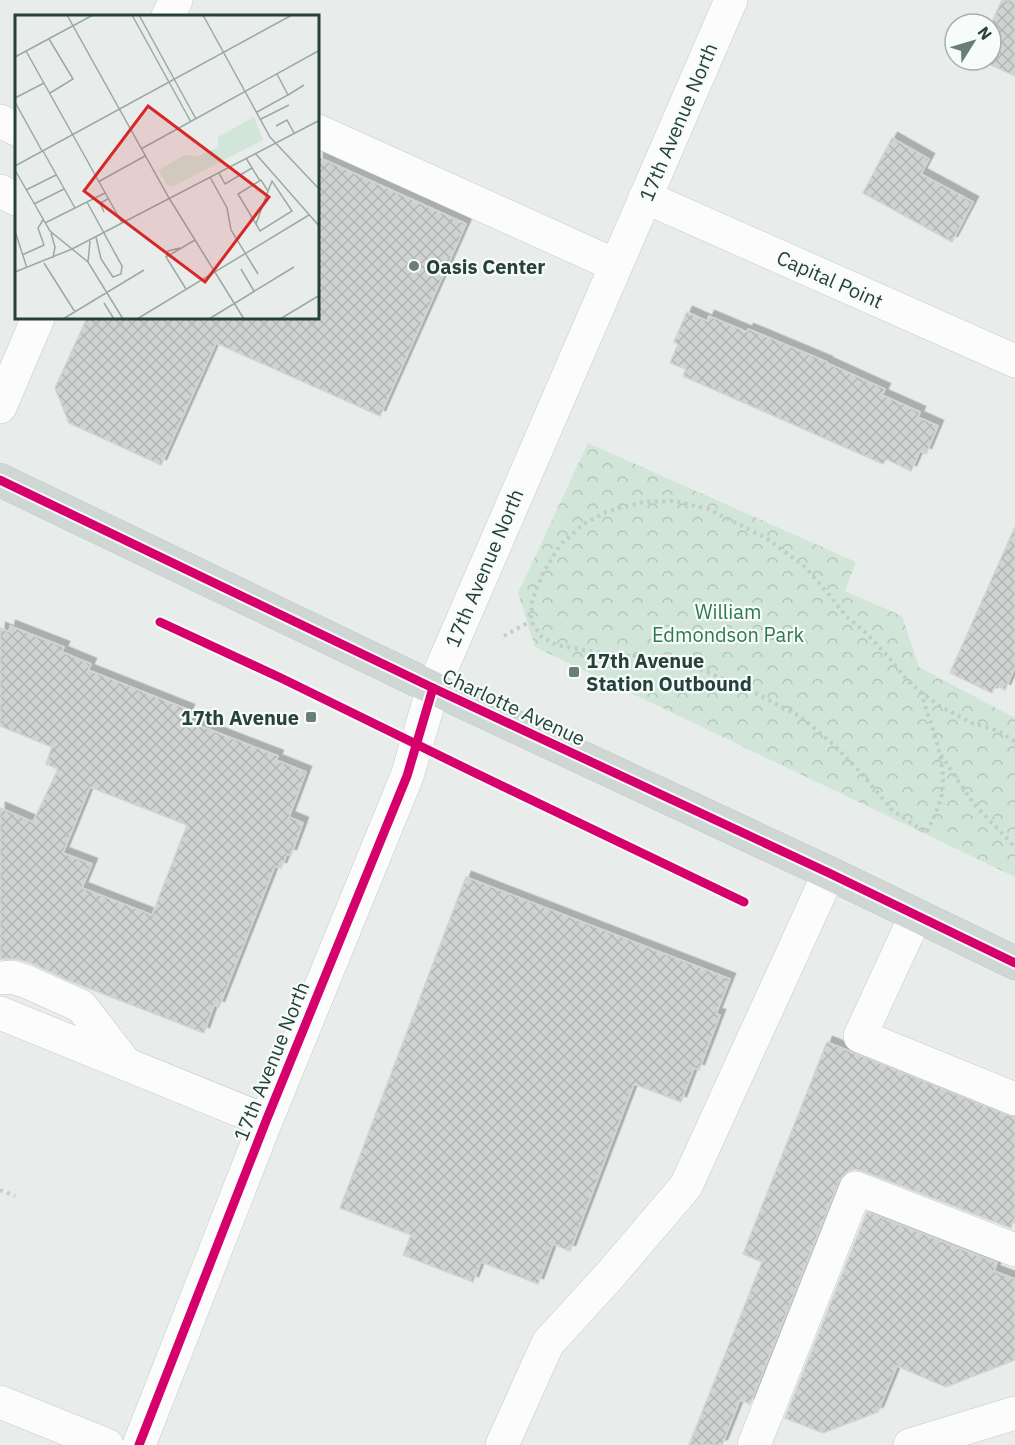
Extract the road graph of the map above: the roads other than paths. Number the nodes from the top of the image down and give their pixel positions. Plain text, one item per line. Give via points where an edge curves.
1 (176, 0) edge
2 (730, 0) edge
3 (168, 15) edge
4 (0, 121) edge
5 (15, 128) edge
6 (320, 131) edge
7 (0, 191) edge
8 (645, 197) junction
9 (15, 198) edge
10 (615, 265) junction
11 (37, 320) edge
12 (1015, 361) edge
13 (0, 407) edge
14 (0, 480) edge
15 (433, 688) junction
16 (829, 873) junction
17 (916, 915) junction
18 (1015, 963) edge
19 (0, 978) edge
20 (0, 1012) edge
21 (126, 1064) junction
22 (1015, 1100) edge
23 (266, 1121) junction
24 (1015, 1250) edge
25 (0, 1402) edge
26 (1015, 1413) edge
27 (106, 1445) edge
28 (139, 1445) edge
29 (502, 1445) edge
30 (754, 1445) edge
31 (910, 1445) edge

1 - 3 street
2 - 8 street, 17th Avenue North
4 - 5 street
6 - 10 street
7 - 9 street
8 - 10 street, 17th Avenue North
8 - 12 street, Capital Point
10 - 15 street, 17th Avenue North
11 - 13 street
14 - 15 main road, Charlotte Avenue
15 - 16 main road, Charlotte Avenue
15 - 23 street, 17th Avenue North via 407,776
16 - 17 main road, Charlotte Avenue
16 - 29 street via 686,1186 548,1343
17 - 18 main road, Charlotte Avenue
17 - 22 street via 860,1036
19 - 21 street via 24,981 81,1006
20 - 21 street
21 - 23 street
23 - 28 street, 17th Avenue North
24 - 30 street via 856,1188
25 - 27 street
26 - 31 street

